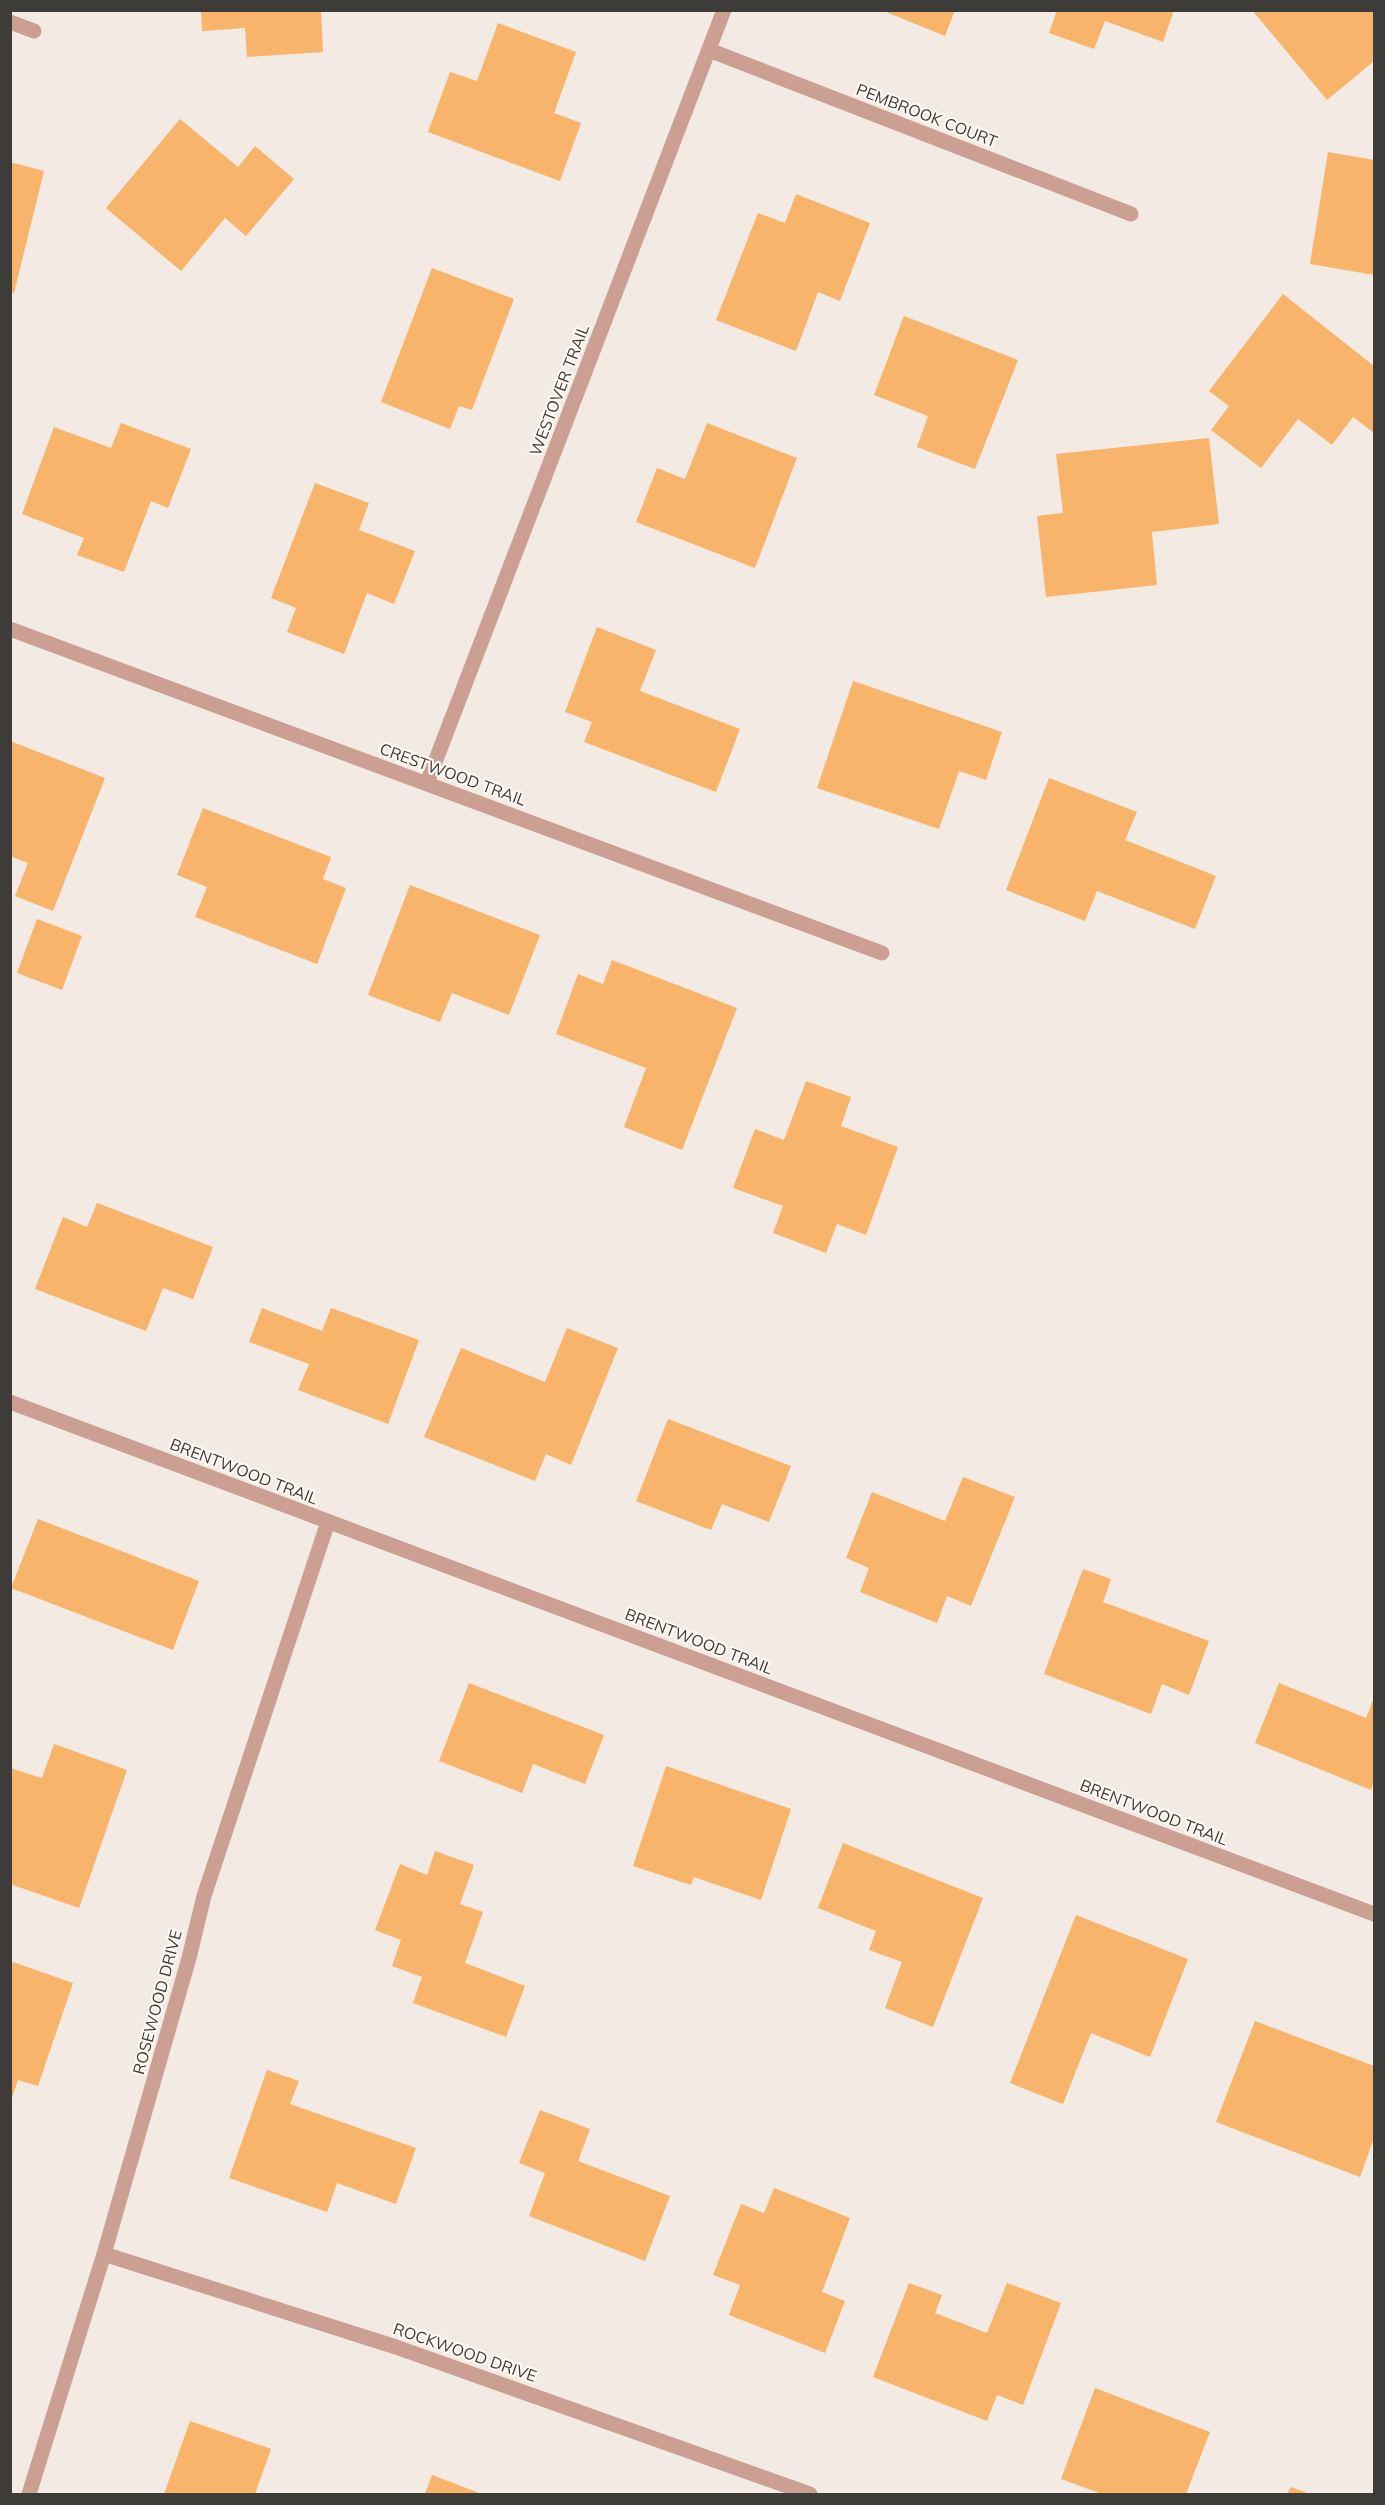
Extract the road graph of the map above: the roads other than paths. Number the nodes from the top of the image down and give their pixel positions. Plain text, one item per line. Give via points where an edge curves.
1 (724, 10) edge
2 (10, 22) edge
3 (34, 31) dead end
4 (709, 50) junction
5 (1131, 214) dead end
6 (10, 629) edge
7 (427, 783) junction
8 (882, 953) dead end
9 (10, 1402) edge
10 (328, 1522) junction
11 (1374, 1914) edge
12 (104, 2254) junction
13 (29, 2494) edge
14 (810, 2494) edge

1 - 4 street, WESTOVER TRAIL
2 - 3 street
4 - 5 street, PEMBROOK COURT
4 - 7 street, WESTOVER TRAIL
6 - 7 street, CRESTWOOD TRAIL
7 - 8 street, CRESTWOOD TRAIL
9 - 10 street, BRENTWOOD TRAIL
10 - 11 street, BRENTWOOD TRAIL
10 - 12 street, ROSEWOOD DRIVE via 204,1896
12 - 13 street, ROSEWOOD DRIVE
12 - 14 street, ROCKWOOD DRIVE via 396,2347

